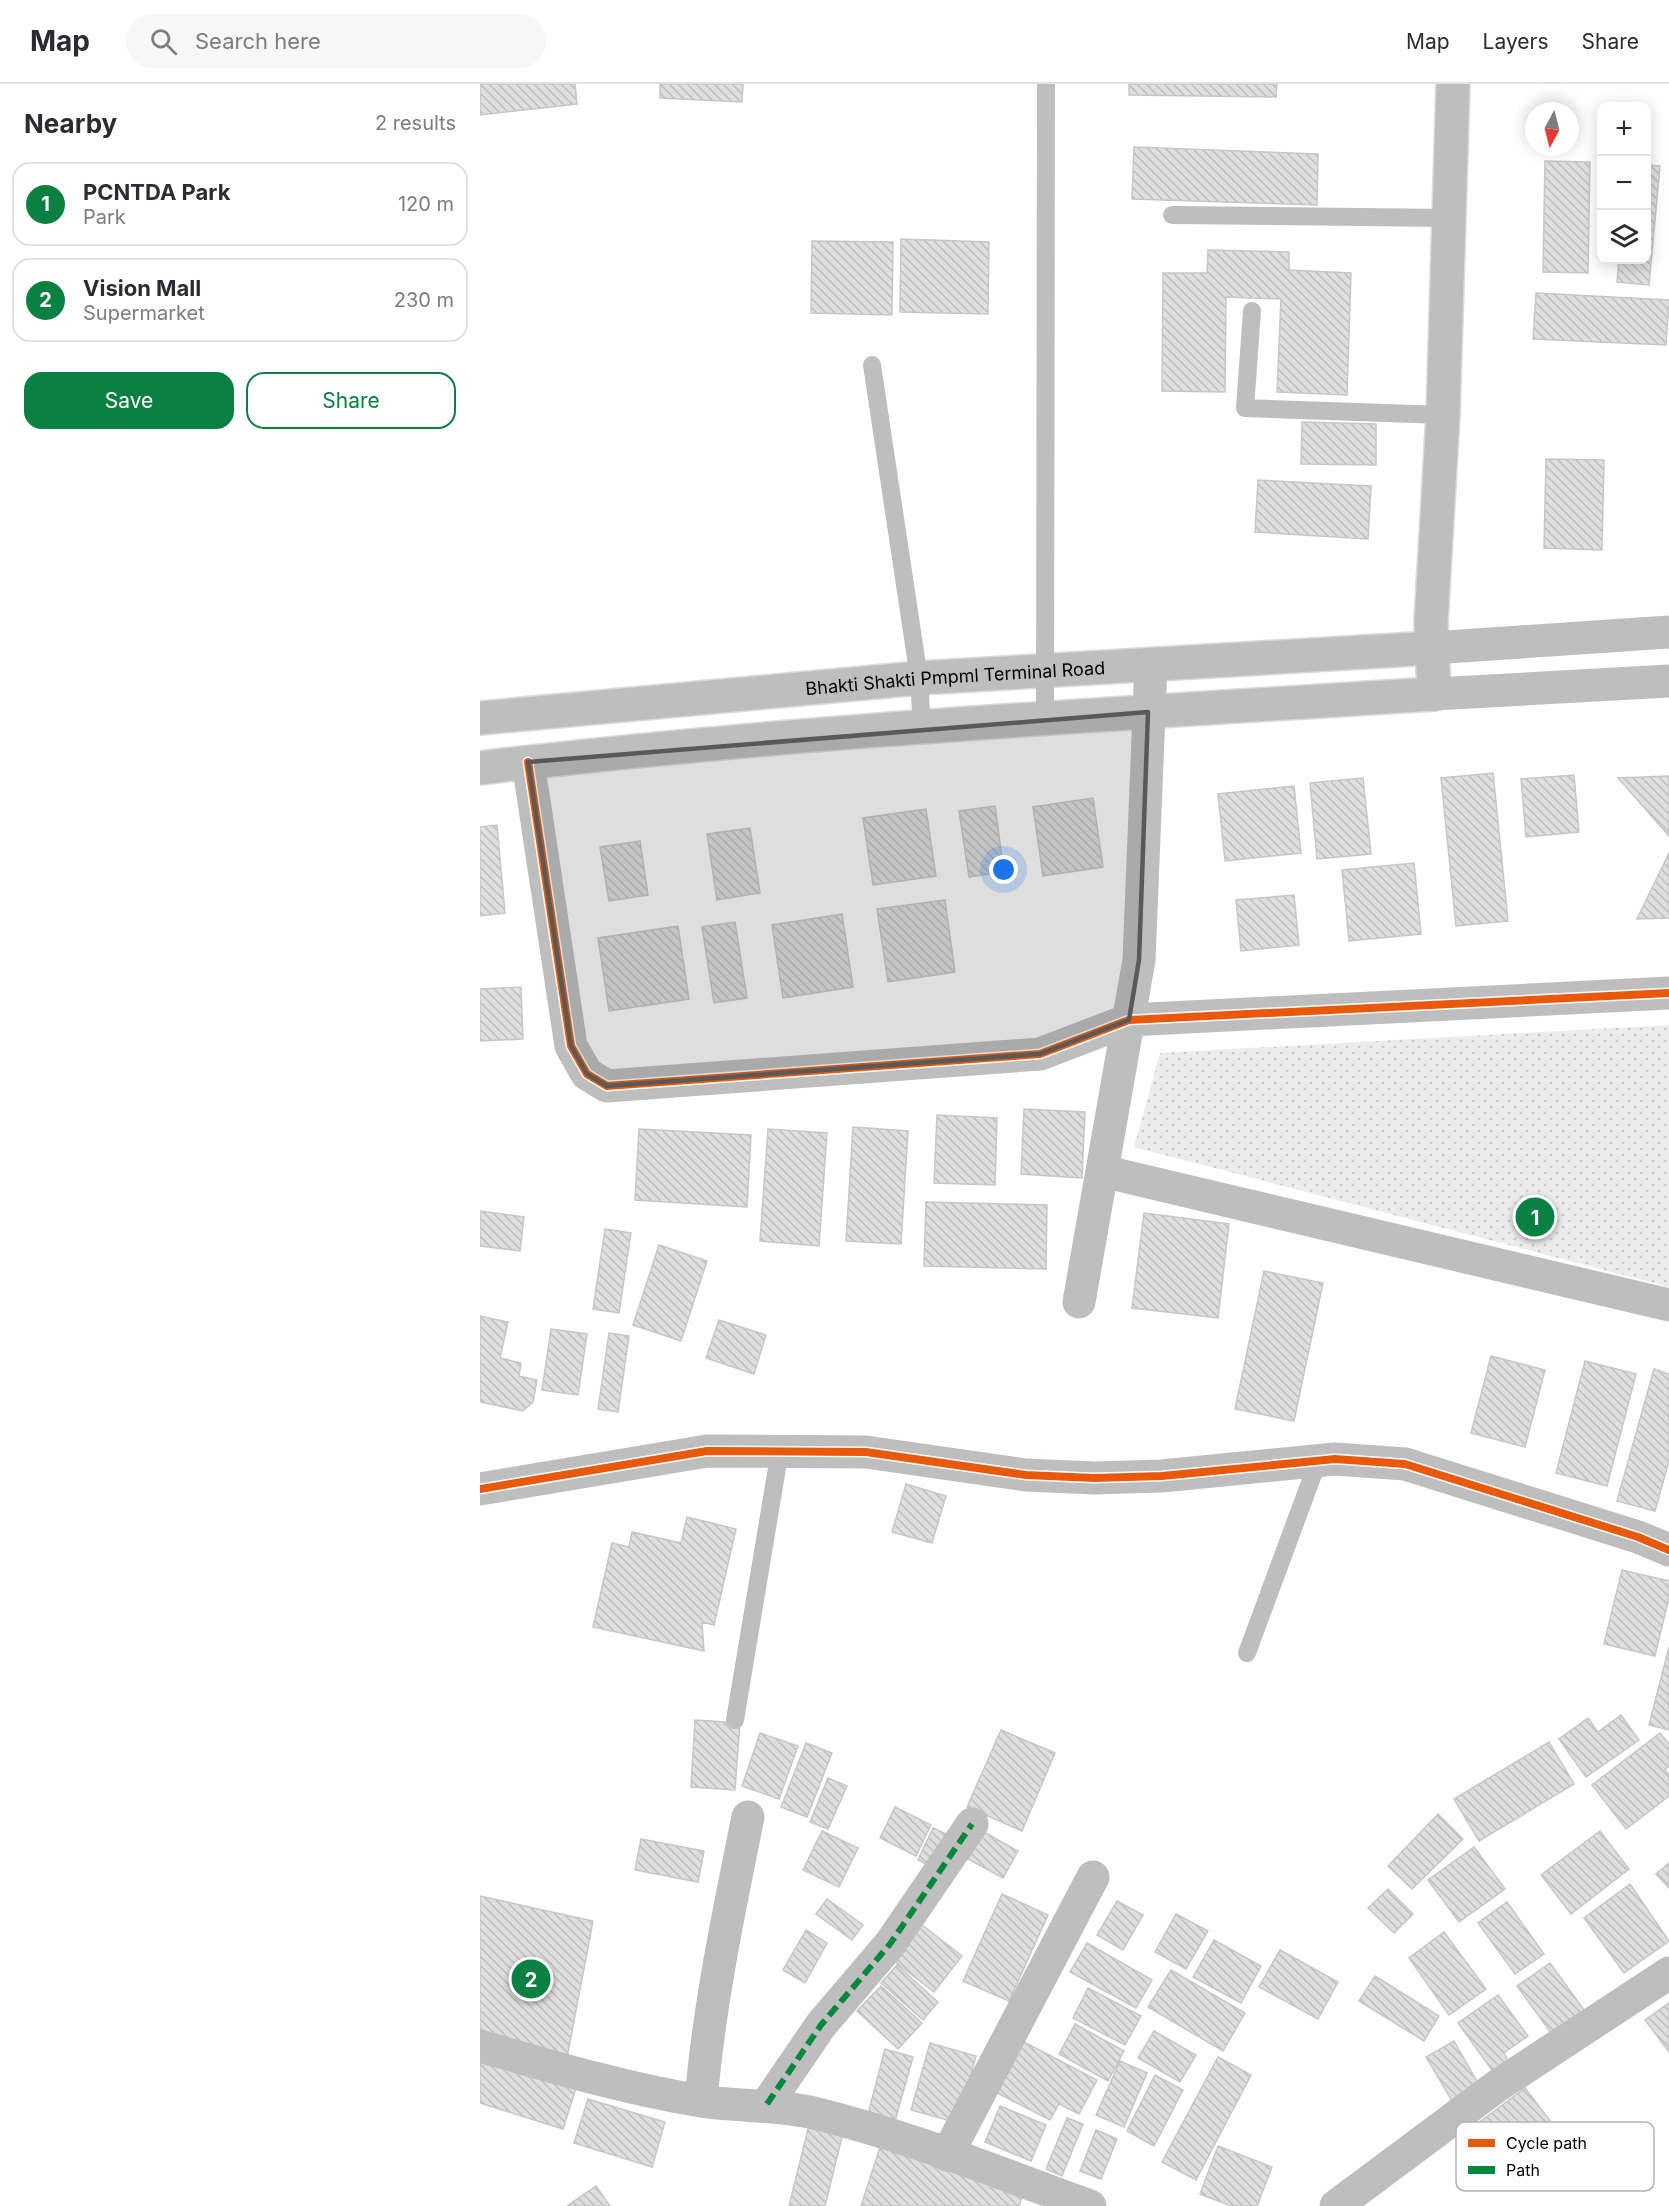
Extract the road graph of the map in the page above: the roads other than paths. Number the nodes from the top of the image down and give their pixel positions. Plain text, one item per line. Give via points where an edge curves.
1 (1046, 84) edge
2 (1453, 84) edge
3 (1172, 215) dead end
4 (1449, 218) junction
5 (1252, 311) dead end
6 (872, 365) dead end
7 (1443, 415) junction
8 (1669, 632) edge
9 (1432, 648) junction
10 (1151, 664) junction
11 (1046, 670) junction
12 (919, 678) junction
13 (1669, 681) edge
14 (1434, 694) junction
15 (1148, 712) junction
16 (480, 718) edge
17 (1045, 718) junction
18 (922, 729) junction
19 (528, 762) junction
20 (480, 768) edge
21 (1669, 993) edge
22 (1129, 1020) junction
23 (1101, 1171) junction
24 (1079, 1302) dead end
25 (1669, 1305) edge
26 (780, 1450) junction
27 (1318, 1461) junction
28 (480, 1489) edge
29 (1669, 1550) edge
30 (1247, 1653) dead end
31 (735, 1720) dead end
32 (748, 1817) dead end
33 (972, 1824) dead end
34 (1093, 1877) dead end
35 (1669, 1973) edge
36 (480, 2046) edge
37 (701, 2101) junction
38 (767, 2104) junction
39 (947, 2155) junction
40 (1090, 2206) edge
41 (1336, 2206) edge

1 - 11 lane
2 - 4 street
3 - 4 lane
4 - 7 street
5 - 7 lane via 1245,408
6 - 12 lane
7 - 9 street
8 - 9 street, Bhakti Shakti Pmpml Terminal Road
9 - 10 street, Bhakti Shakti Pmpml Terminal Road
9 - 14 street
10 - 11 street, Bhakti Shakti Pmpml Terminal Road
10 - 15 street
11 - 12 street, Bhakti Shakti Pmpml Terminal Road
11 - 17 lane
12 - 16 street, Bhakti Shakti Pmpml Terminal Road
12 - 18 lane
13 - 14 street
14 - 15 street
15 - 17 street
15 - 22 street via 1139,960
17 - 18 street
18 - 19 street via 729,742
19 - 20 street
19 - 22 street via 571,1046 587,1074 607,1086 1040,1054
21 - 22 street
22 - 23 street
23 - 24 street
23 - 25 street
26 - 27 street via 866,1452 1026,1475 1094,1478 1162,1476
26 - 28 street via 707,1451
26 - 31 lane
27 - 29 street via 1405,1464
27 - 30 lane
32 - 37 street via 719,1961
33 - 38 street via 890,1944 820,2025
34 - 39 street
35 - 41 street via 1497,2086
36 - 37 street via 593,2079
37 - 38 street
38 - 39 street via 813,2113
39 - 40 street

